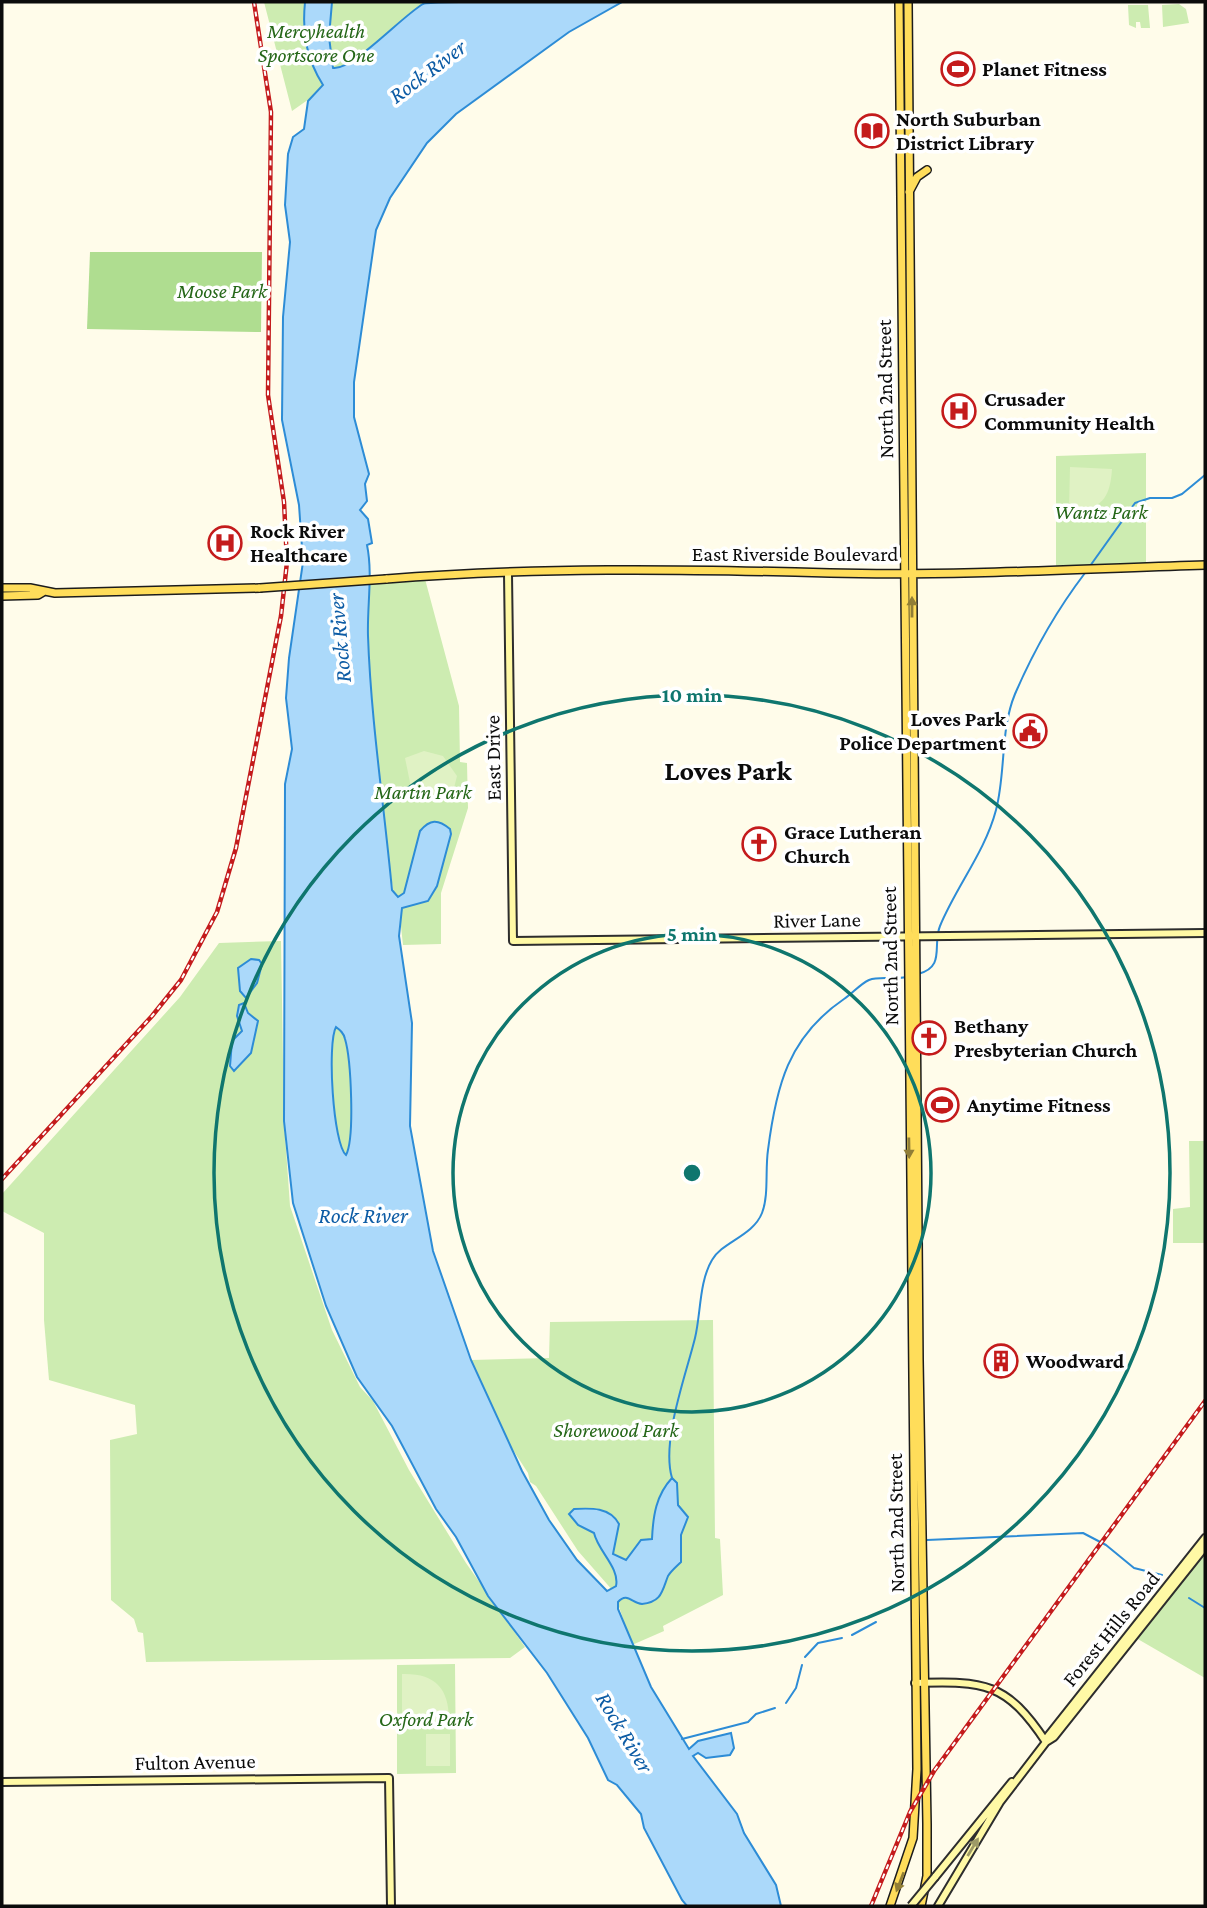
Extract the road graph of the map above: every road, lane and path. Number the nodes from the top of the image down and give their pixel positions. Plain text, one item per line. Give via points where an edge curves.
1 (898, 2) edge
2 (910, 2) edge
3 (927, 170) dead end
4 (908, 196) junction
5 (903, 497) junction
6 (912, 497) junction
7 (1205, 565) edge
8 (903, 572) junction
9 (913, 572) junction
10 (508, 574) junction
11 (2, 588) edge
12 (43, 592) junction
13 (2, 596) edge
14 (1205, 933) edge
15 (911, 937) junction
16 (513, 941) joint
17 (1205, 1538) edge
18 (1205, 1547) edge
19 (919, 1683) junction
20 (1046, 1742) junction
21 (1033, 1760) junction
22 (2, 1782) edge
23 (391, 1906) edge
24 (890, 1906) edge
25 (911, 1906) edge
26 (921, 1906) edge
27 (938, 1906) edge

1 - 5 main road, North 2nd Street
2 - 4 main road, North 2nd Street
3 - 4 main road via 917,177
4 - 6 main road, North 2nd Street
5 - 6 main road
5 - 8 main road, North 2nd Street
6 - 9 main road, North 2nd Street
7 - 9 main road, East Riverside Boulevard
8 - 9 main road, East Riverside Boulevard
8 - 10 main road, East Riverside Boulevard
8 - 15 main road, North 2nd Street
15 -> 9 main road, North 2nd Street
10 - 12 main road, East Riverside Boulevard, bridge via 260,588
10 - 16 street, East Drive
11 - 12 main road
12 - 13 main road
14 - 15 street, River Lane
15 - 16 street, River Lane
15 - 19 main road, North 2nd Street
17 - 20 street, Forest Hills Road
18 - 20 street, Forest Hills Road
19 - 20 street via 988,1687 1025,1710
19 -> 24 main road, North 2nd Street via 916,1821 907,1863
19 - 26 main road, North 2nd Street via 927,1876
20 - 21 street, Forest Hills Road
21 - 25 street, Forest Hills Road, bridge
27 -> 21 street, Forest Hills Road via 1000,1802
22 - 23 street, Fulton Avenue via 389,1778

